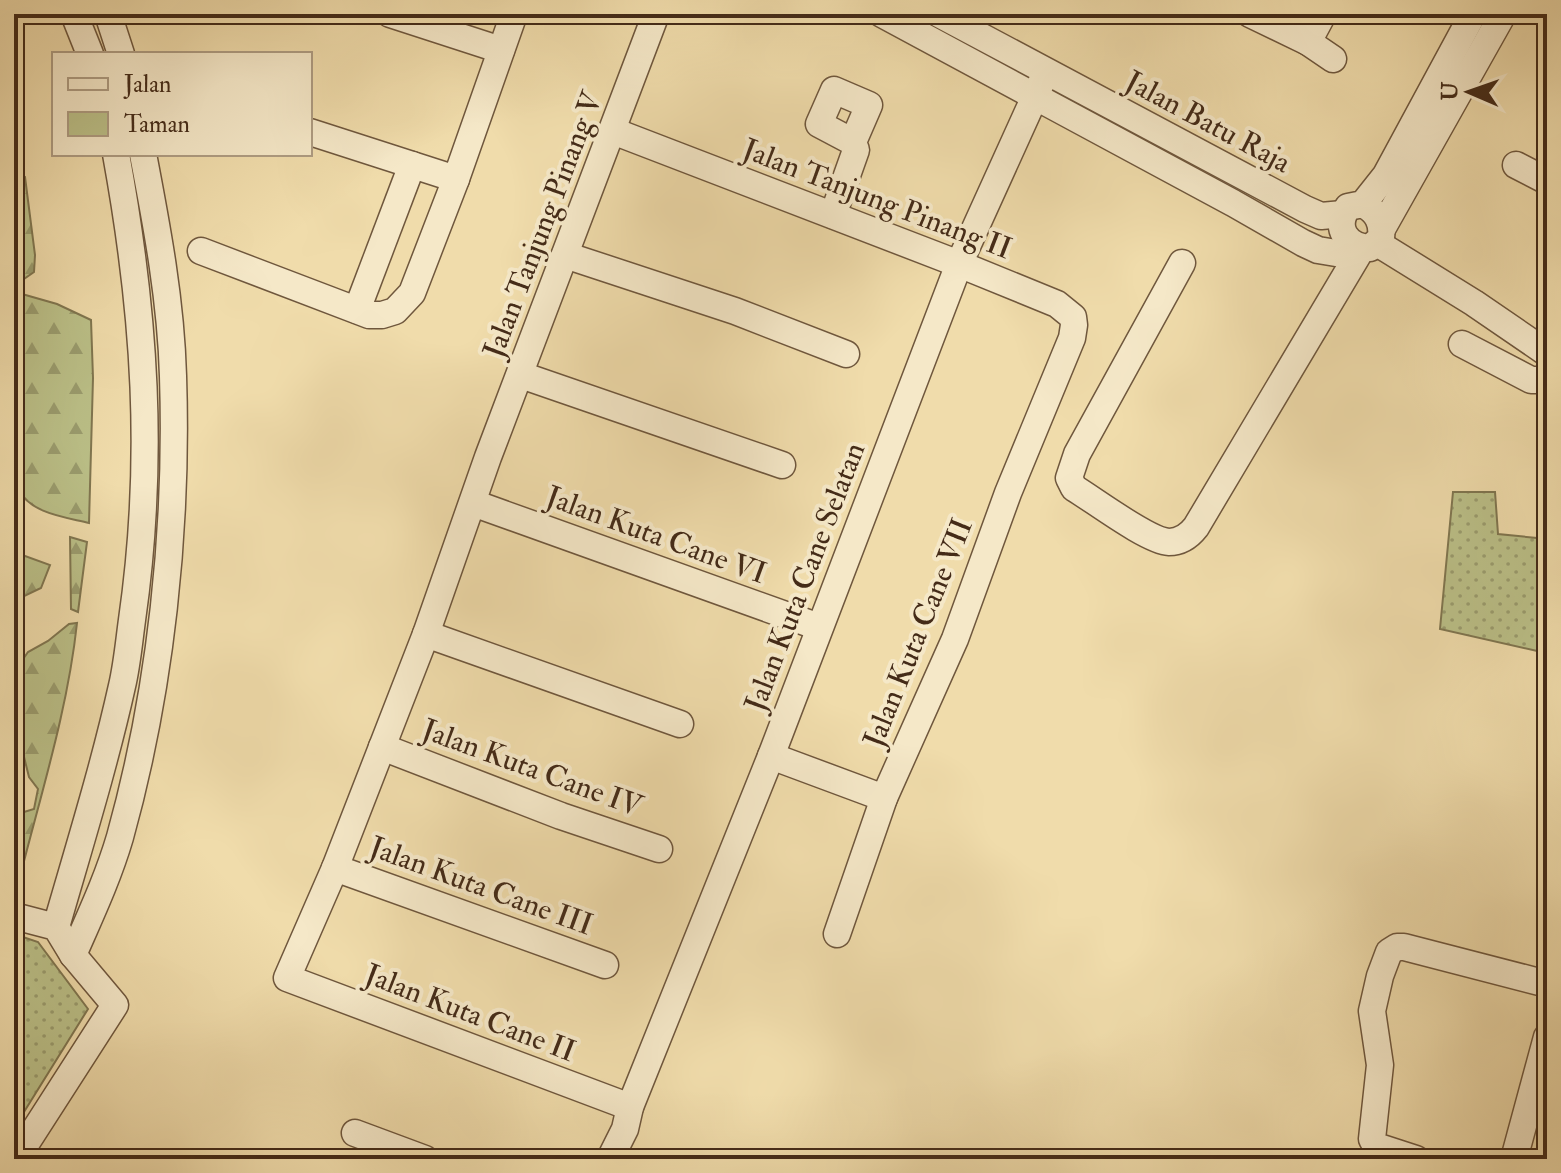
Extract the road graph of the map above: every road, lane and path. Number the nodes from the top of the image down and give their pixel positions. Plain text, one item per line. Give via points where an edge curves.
1 (74, 14) edge
2 (108, 14) edge
3 (390, 14) edge
4 (514, 14) edge
5 (656, 14) edge
6 (882, 14) edge
7 (939, 14) edge
8 (1250, 14) edge
9 (1323, 14) edge
10 (1473, 14) edge
11 (1503, 14) edge
12 (467, 26) edge
13 (1308, 42) junction
14 (501, 50) junction
15 (89, 52) edge
16 (120, 52) edge
17 (1333, 59) dead end
18 (1046, 72) junction
19 (1034, 98) junction
20 (613, 131) junction
21 (312, 133) edge
22 (853, 142) dead end
23 (116, 156) edge
24 (143, 156) edge
25 (412, 165) junction
26 (1516, 165) dead end
27 (456, 179) junction
28 (1547, 181) edge
29 (1353, 209) junction
30 (833, 215) junction
31 (1369, 241) junction
32 (201, 251) dead end
33 (565, 255) junction
34 (1182, 263) dead end
35 (959, 264) junction
36 (357, 310) junction
37 (1462, 344) dead end
38 (1547, 353) edge
39 (846, 354) dead end
40 (1064, 359) joint
41 (521, 375) junction
42 (1547, 380) edge
43 (782, 465) dead end
44 (473, 503) junction
45 (819, 627) junction
46 (426, 634) junction
47 (680, 724) dead end
48 (382, 747) junction
49 (771, 756) junction
50 (884, 798) junction
51 (659, 849) dead end
52 (335, 868) junction
53 (14, 916) edge
54 (56, 927) junction
55 (837, 934) dead end
56 (73, 955) junction
57 (605, 965) dead end
58 (287, 978) joint
59 (1547, 984) edge
60 (1546, 1043) edge
61 (630, 1107) junction
62 (355, 1133) dead end
63 (16, 1159) edge
64 (425, 1159) edge
65 (610, 1159) edge
66 (1416, 1159) edge
67 (1514, 1159) edge

1 - 15 street
2 - 16 street
3 - 12 street
4 - 14 street
5 - 20 street, Jalan Tanjung Pinang V
6 - 19 street
7 - 18 street, Jalan Batu Raja
8 - 13 street
9 - 13 street
10 - 29 street via 1386,175
11 - 31 street
12 - 14 street
13 - 17 street
14 - 27 street
18 - 19 street, Jalan Kuta Cane Selatan
18 - 29 street, Jalan Batu Raja via 1305,209 1321,216
19 - 31 street via 1318,250 1336,253
19 - 35 street, Jalan Kuta Cane Selatan
20 - 30 street, Jalan Tanjung Pinang II
20 - 33 street, Jalan Tanjung Pinang V
21 - 25 street
22 - 30 street via 855,159
23 - 54 street via 144,353 141,561 123,684
24 - 56 street via 160,245 173,374 163,611 143,743 119,839
25 - 27 street
25 - 36 street
26 - 28 street
27 - 36 street via 406,302 382,315
29 - 31 street via 1377,215
29 - 31 street via 1342,229 1346,239
30 - 35 street, Jalan Tanjung Pinang II
31 - 34 street via 1196,527 1186,538 1169,542 1074,488 1069,478 1077,454
31 - 38 street
32 - 36 street
33 - 39 street
33 - 41 street, Jalan Tanjung Pinang V
35 - 40 street, Jalan Tanjung Pinang II via 1067,311 1074,325
35 - 45 street, Jalan Kuta Cane Selatan
37 - 42 street via 1531,380
40 - 50 street, Jalan Kuta Cane VII via 955,639
41 - 43 street
41 - 44 street, Jalan Tanjung Pinang V
44 - 45 street, Jalan Kuta Cane VI
44 - 46 street, Jalan Tanjung Pinang V
45 - 49 street, Jalan Kuta Cane Selatan
46 - 47 street
46 - 48 street, Jalan Tanjung Pinang V
48 - 51 street, Jalan Kuta Cane IV
48 - 52 street, Jalan Tanjung Pinang V
49 - 50 street
49 - 61 street, Jalan Kuta Cane Selatan
50 - 55 street, Jalan Kuta Cane VII
52 - 57 street, Jalan Kuta Cane III
52 - 58 street, Jalan Tanjung Pinang V
53 - 54 street
54 - 56 street
56 - 63 street via 115,1005
58 - 61 street, Jalan Kuta Cane II
59 - 66 street via 1404,947 1389,952 1372,1011 1380,1065 1372,1139 1376,1146
60 - 67 street
61 - 65 street, Jalan Kuta Cane Selatan
62 - 64 street

